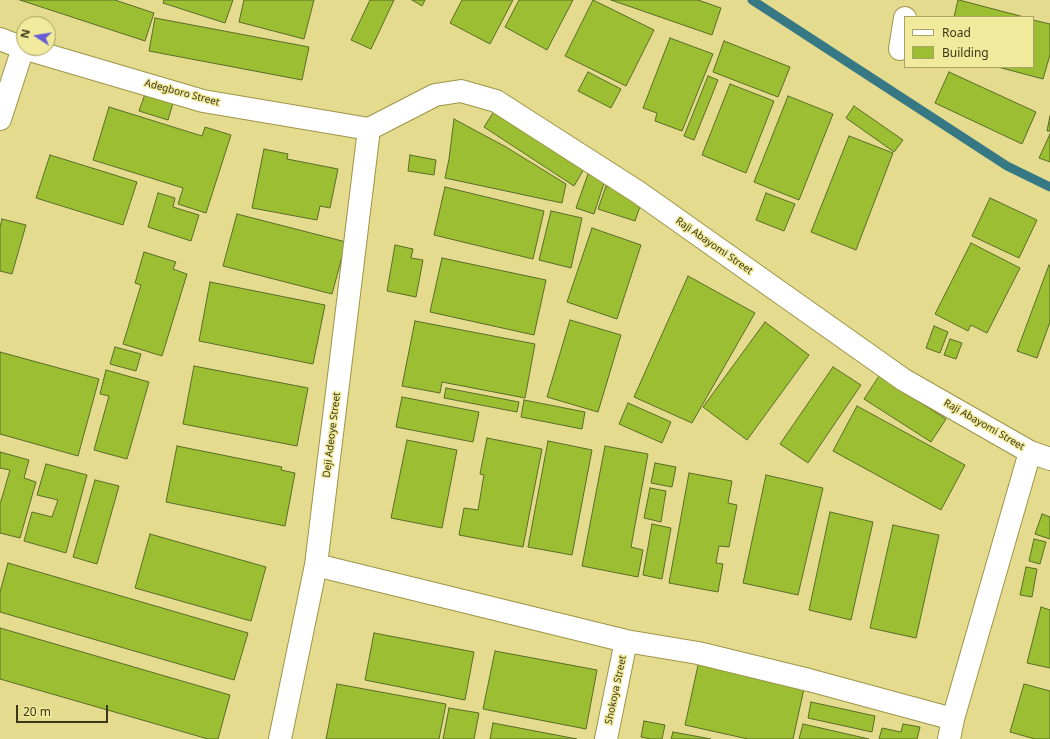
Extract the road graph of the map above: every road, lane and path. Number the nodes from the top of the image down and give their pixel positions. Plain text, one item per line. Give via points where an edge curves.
1 (908, 0) edge
2 (905, 16) edge
3 (904, 24) edge
4 (0, 39) edge
5 (16, 45) edge
6 (900, 49) dead end
7 (20, 56) edge
8 (50, 56) edge
9 (0, 119) edge
10 (369, 129) junction
11 (1030, 452) junction
12 (1050, 460) edge
13 (316, 565) junction
14 (626, 641) junction
15 (951, 729) edge
16 (280, 739) edge
17 (606, 739) edge

1 - 2 street
3 - 6 street
4 - 5 street, Adegboro Street
7 - 9 street
8 - 10 street, Adegboro Street via 203,101
10 - 11 street, Raji Abayomi Street via 436,96 461,91 496,100 638,192 904,380
10 - 13 street, Deji Adeoye Street
11 - 12 street, Raji Abayomi Street
11 - 15 street
13 - 14 street
13 - 16 street, Deji Adeoye Street
14 - 15 street via 698,652 809,680
14 - 17 street, Shokoya Street

